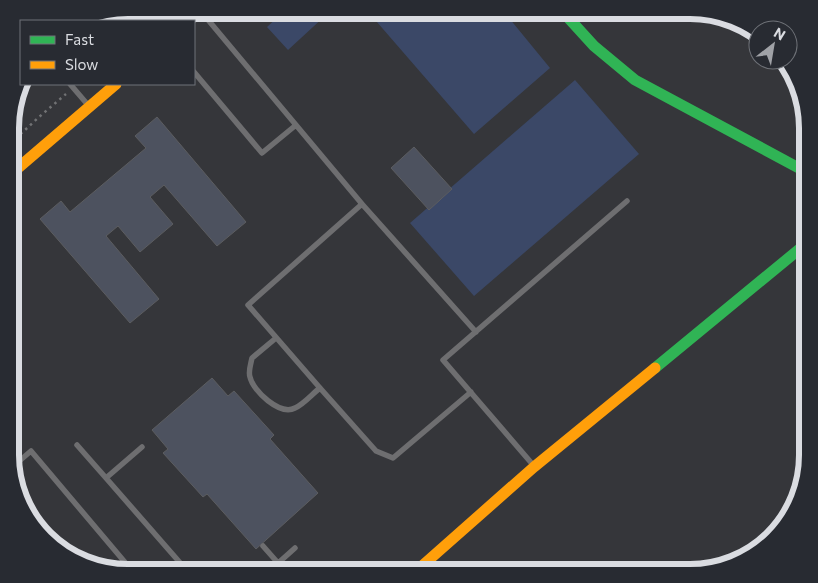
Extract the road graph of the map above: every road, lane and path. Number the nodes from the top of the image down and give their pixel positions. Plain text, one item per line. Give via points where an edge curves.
1 (207, 19) edge
2 (569, 19) edge
3 (195, 73) edge
4 (115, 85) edge
5 (72, 86) edge
6 (89, 107) junction
7 (296, 125) junction
8 (19, 136) edge
9 (19, 167) edge
10 (799, 168) edge
11 (627, 201) dead end
12 (362, 204) junction
13 (799, 249) edge
14 (476, 332) junction
15 (276, 338) junction
16 (320, 388) junction
17 (470, 392) junction
18 (77, 444) dead end
19 (142, 447) dead end
20 (19, 461) edge
21 (534, 467) junction
22 (106, 478) junction
23 (263, 546) dead end
24 (295, 548) dead end
25 (278, 563) joint
26 (126, 564) edge
27 (181, 564) edge
28 (424, 564) edge

1 - 7 lane
2 - 10 street via 594,46 635,80
3 - 7 lane via 262,153
4 - 6 street
5 - 6 lane
5 - 8 path
6 - 9 street
7 - 12 lane
11 - 14 lane
12 - 14 lane
12 - 15 lane via 248,306
13 - 21 street
14 - 17 lane via 443,360
15 - 16 lane
15 - 16 lane via 252,358 249,376 256,389 273,405 294,409
16 - 17 lane via 376,451 393,458
17 - 21 lane
18 - 22 lane
19 - 22 lane
20 - 26 lane via 31,450
21 - 28 street
22 - 27 lane
23 - 25 lane
24 - 25 lane

